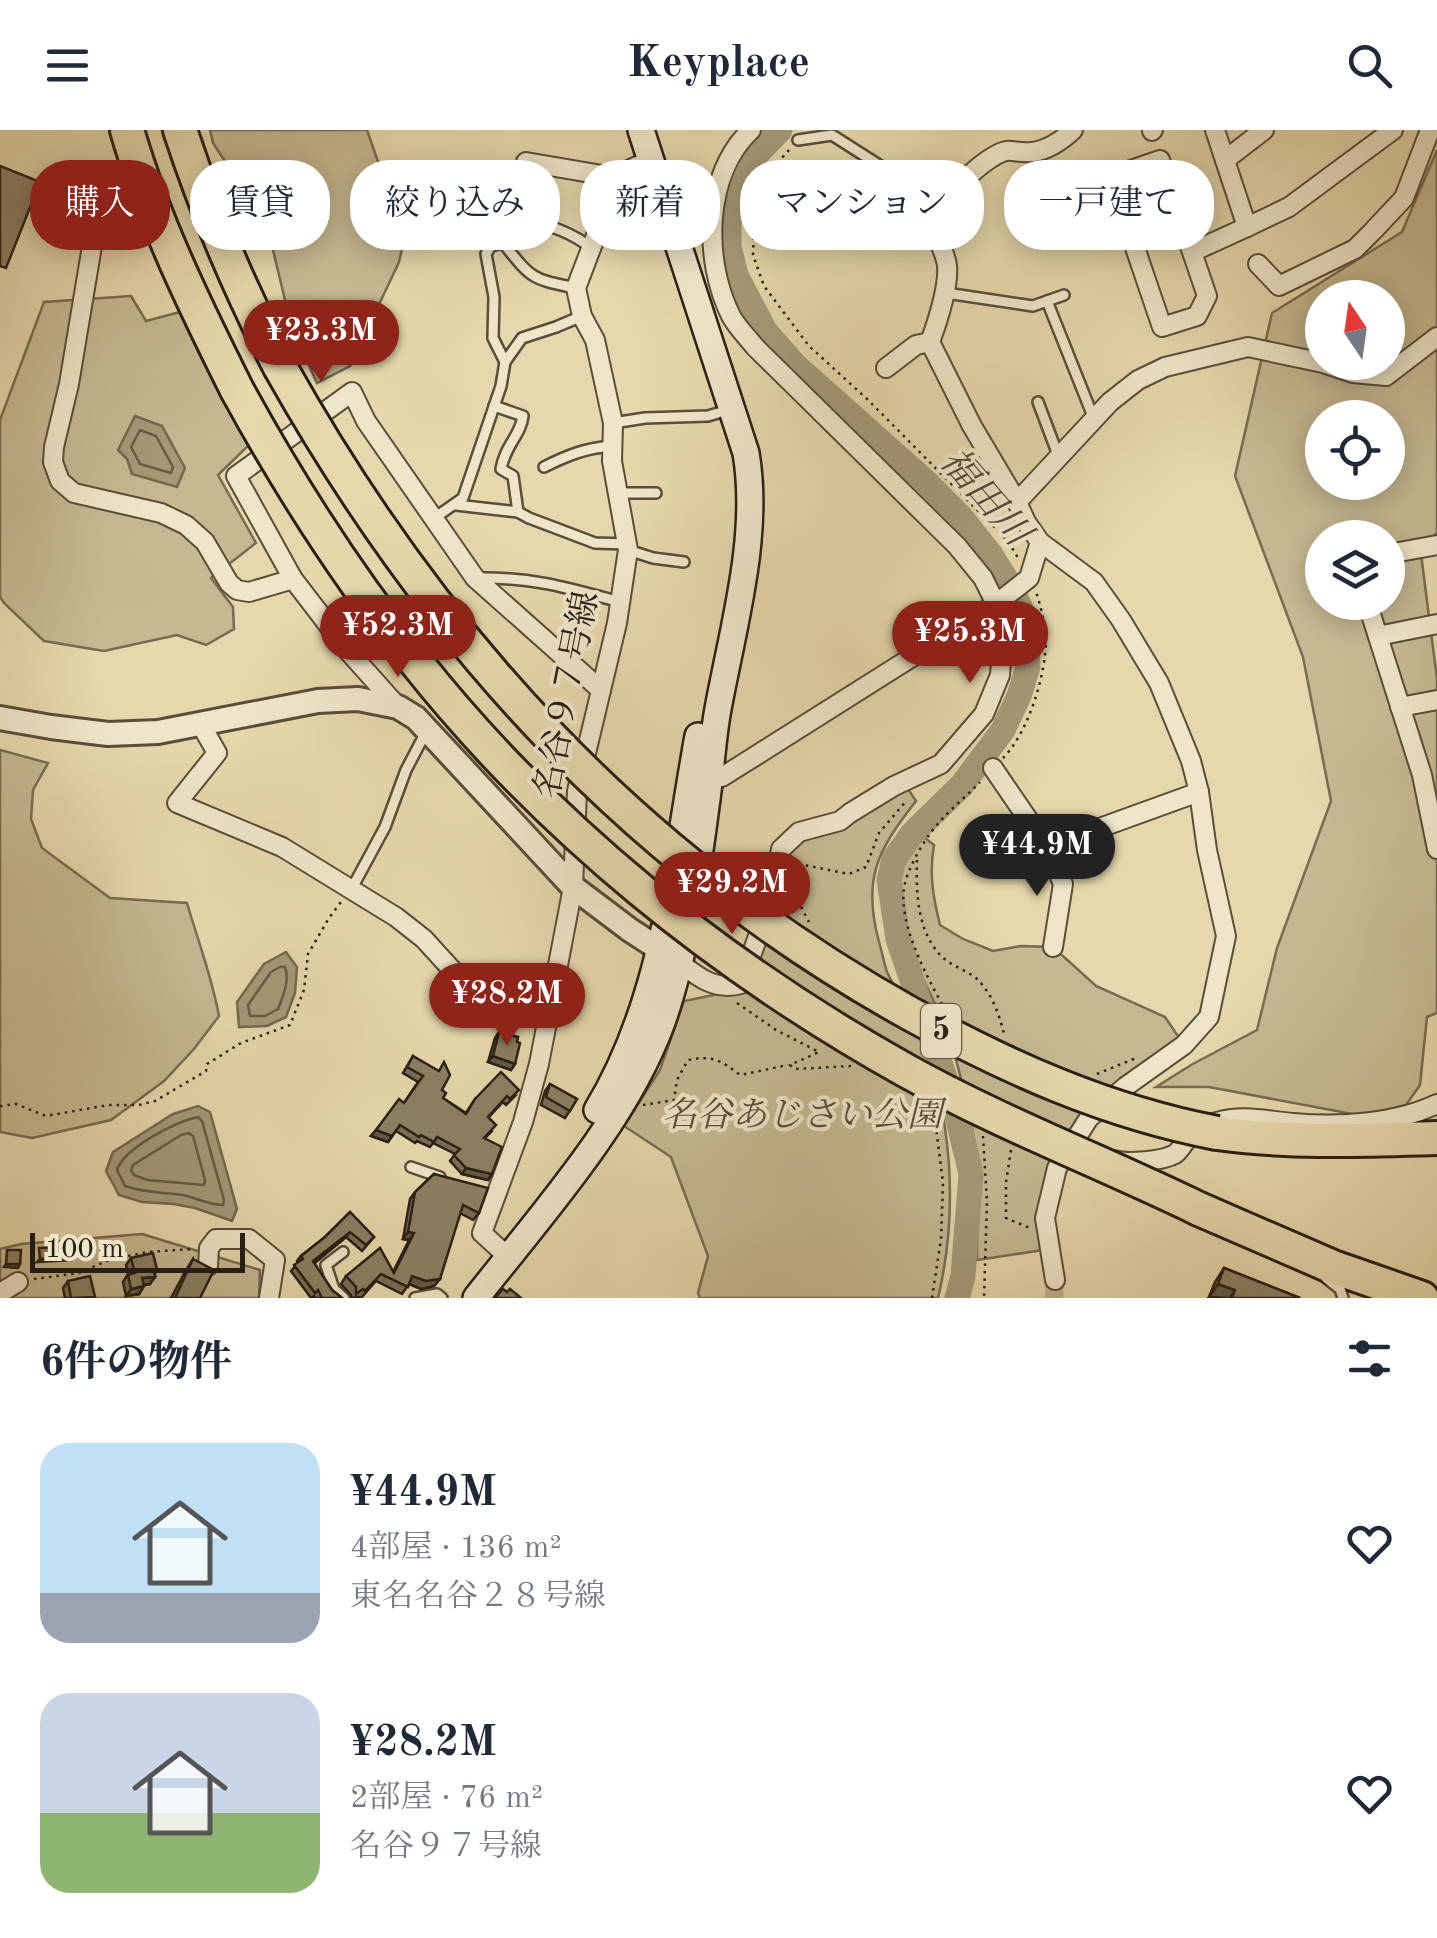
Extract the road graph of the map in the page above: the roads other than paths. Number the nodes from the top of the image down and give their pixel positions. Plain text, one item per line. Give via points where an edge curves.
1 (180, 130) edge
2 (625, 130) edge
3 (641, 130) edge
4 (751, 130) edge
5 (1073, 130) edge
6 (1215, 130) edge
7 (1264, 130) edge
8 (1393, 130) edge
9 (1430, 130) edge
10 (129, 140) edge
11 (798, 140) road end
12 (632, 160) edge
13 (636, 160) edge
14 (870, 160) edge
15 (1225, 160) junction
16 (984, 163) edge
17 (1248, 227) junction
18 (91, 250) edge
19 (488, 250) edge
20 (507, 250) edge
21 (590, 250) edge
22 (662, 250) edge
23 (667, 250) edge
24 (942, 250) edge
25 (1192, 252) junction
26 (1258, 264) dead end
27 (576, 288) junction
28 (943, 293) junction
29 (1064, 295) dead end
30 (1046, 301) junction
31 (582, 316) junction
32 (1437, 337) edge
33 (930, 342) junction
34 (505, 362) junction
35 (886, 368) dead end
36 (1038, 402) dead end
37 (494, 406) junction
38 (718, 413) junction
39 (1094, 420) junction
40 (612, 424) junction
41 (612, 446) junction
42 (1058, 458) junction
43 (544, 467) dead end
44 (617, 493) junction
45 (656, 493) dead end
46 (1017, 502) junction
47 (456, 505) junction
48 (518, 512) junction
49 (433, 518) junction
50 (1040, 542) junction
51 (1437, 545) edge
52 (628, 547) junction
53 (1405, 551) edge
54 (684, 562) dead end
55 (293, 578) junction
56 (476, 578) junction
57 (620, 602) junction
58 (996, 604) junction
59 (1373, 620) edge
60 (1437, 624) edge
61 (1378, 636) junction
62 (601, 690) junction
63 (1437, 700) edge
64 (398, 706) junction
65 (1400, 706) junction
66 (0, 718) edge
67 (200, 723) junction
68 (427, 729) junction
69 (994, 768) road end
70 (700, 774) junction
71 (1430, 774) edge
72 (1200, 792) junction
73 (1437, 845) edge
74 (1047, 848) junction
75 (573, 886) junction
76 (350, 890) junction
77 (1053, 947) dead end
78 (670, 956) junction
79 (550, 1006) junction
80 (1437, 1104) edge
81 (1079, 1130) junction
82 (1437, 1138) edge
83 (411, 1167) dead end
84 (451, 1180) edge
85 (1258, 1235) junction
86 (343, 1252) dead end
87 (502, 1252) junction
88 (208, 1257) road end
89 (1055, 1280) tunnel mouth
90 (18, 1282) road end
91 (0, 1293) edge
92 (1405, 1296) edge
93 (269, 1298) edge
94 (344, 1298) edge
95 (415, 1298) edge
96 (442, 1298) edge
97 (456, 1298) edge
98 (476, 1298) edge
99 (1343, 1298) edge

1 - 82 highway, 5, bridge via 228,260 280,366 375,522 497,681 594,782 694,870 875,994 1099,1102 1248,1137
2 - 12 main road
3 - 13 main road
4 - 58 street via 722,174 712,213 718,279 732,317 755,348 957,546
5 - 16 street via 1034,152 1007,149
6 - 15 street
7 - 15 street
8 - 17 street via 1290,207
9 - 26 street via 1404,198 1355,250 1280,286
10 - 85 highway, 5, bridge via 237,390 336,554 458,714 608,864 724,956 848,1038 979,1108
11 - 14 lane via 832,135
15 - 17 street
17 - 25 street
18 - 55 street via 54,447 60,481 74,493 186,525 206,542 237,590
19 - 34 lane via 493,338
20 - 27 lane via 539,280
21 - 27 street
22 - 38 main road
23 - 70 main road via 740,432 749,471 744,567 712,744
24 - 28 street
25 - 25 street via 1160,160 1112,177 1162,327 1196,316 1207,296
27 - 31 street, 名谷９７号線
28 - 30 lane via 1033,306
28 - 33 street
29 - 30 lane
30 - 39 lane
31 - 34 lane via 522,338
31 - 40 street, 名谷９７号線 via 595,340
32 - 39 street via 1386,376 1248,347 1165,367 1138,380
33 - 35 street
33 - 46 street
34 - 37 lane
36 - 42 lane
37 - 47 lane
37 - 48 lane via 523,416 501,469 512,476
38 - 40 lane
38 - 70 main road via 731,456 735,524
39 - 42 street
40 - 41 street, 名谷９７号線
41 - 43 lane via 588,448
41 - 44 street, 名谷９７号線
42 - 46 street
44 - 45 lane
44 - 52 street, 名谷９７号線
46 - 50 street
47 - 48 lane
47 - 49 lane
48 - 52 lane via 595,544
49 - 55 street via 352,392 236,476
49 - 56 street
50 - 58 street via 1029,578
50 - 72 street via 1094,582 1121,620 1159,683
51 - 53 street
52 - 54 lane
52 - 57 street, 名谷９７号線
55 - 64 street
56 - 57 lane via 515,577
56 - 62 street
57 - 62 street, 名谷９７号線
58 - 70 street via 722,777
58 - 78 street via 1003,635 1000,675 984,714 941,764 840,822 799,832 781,848 741,984 728,988 698,978
59 - 61 street
60 - 61 street
61 - 65 street
62 - 75 street, 名谷９７号線 via 577,791
63 - 65 street
64 - 67 street via 318,702
64 - 68 street
65 - 71 street
66 - 67 street via 108,734
67 - 76 street via 217,753 178,802 282,847
68 - 75 street
68 - 76 lane
69 - 74 street
70 - 78 main road
71 - 73 street
72 - 74 street
72 - 81 street via 1226,936 1209,1017
74 - 77 street via 1063,884
75 - 78 street
75 - 79 street, 名谷９７号線
76 - 79 street via 396,917 464,982
78 - 87 main road via 609,1090
79 - 87 street, 名谷９７号線 via 523,1122 489,1188 482,1232
80 - 81 street via 1393,1118 1330,1124 1259,1117 1216,1122 1175,1154 1143,1162 1118,1162
81 - 89 street via 1058,1168 1046,1218
83 - 84 lane
85 - 92 highway
85 - 99 lane via 1340,1288
86 - 94 lane via 326,1265
87 - 97 main road
87 - 98 main road
88 - 93 street via 216,1239 249,1238 275,1260
90 - 91 street
95 - 96 lane

